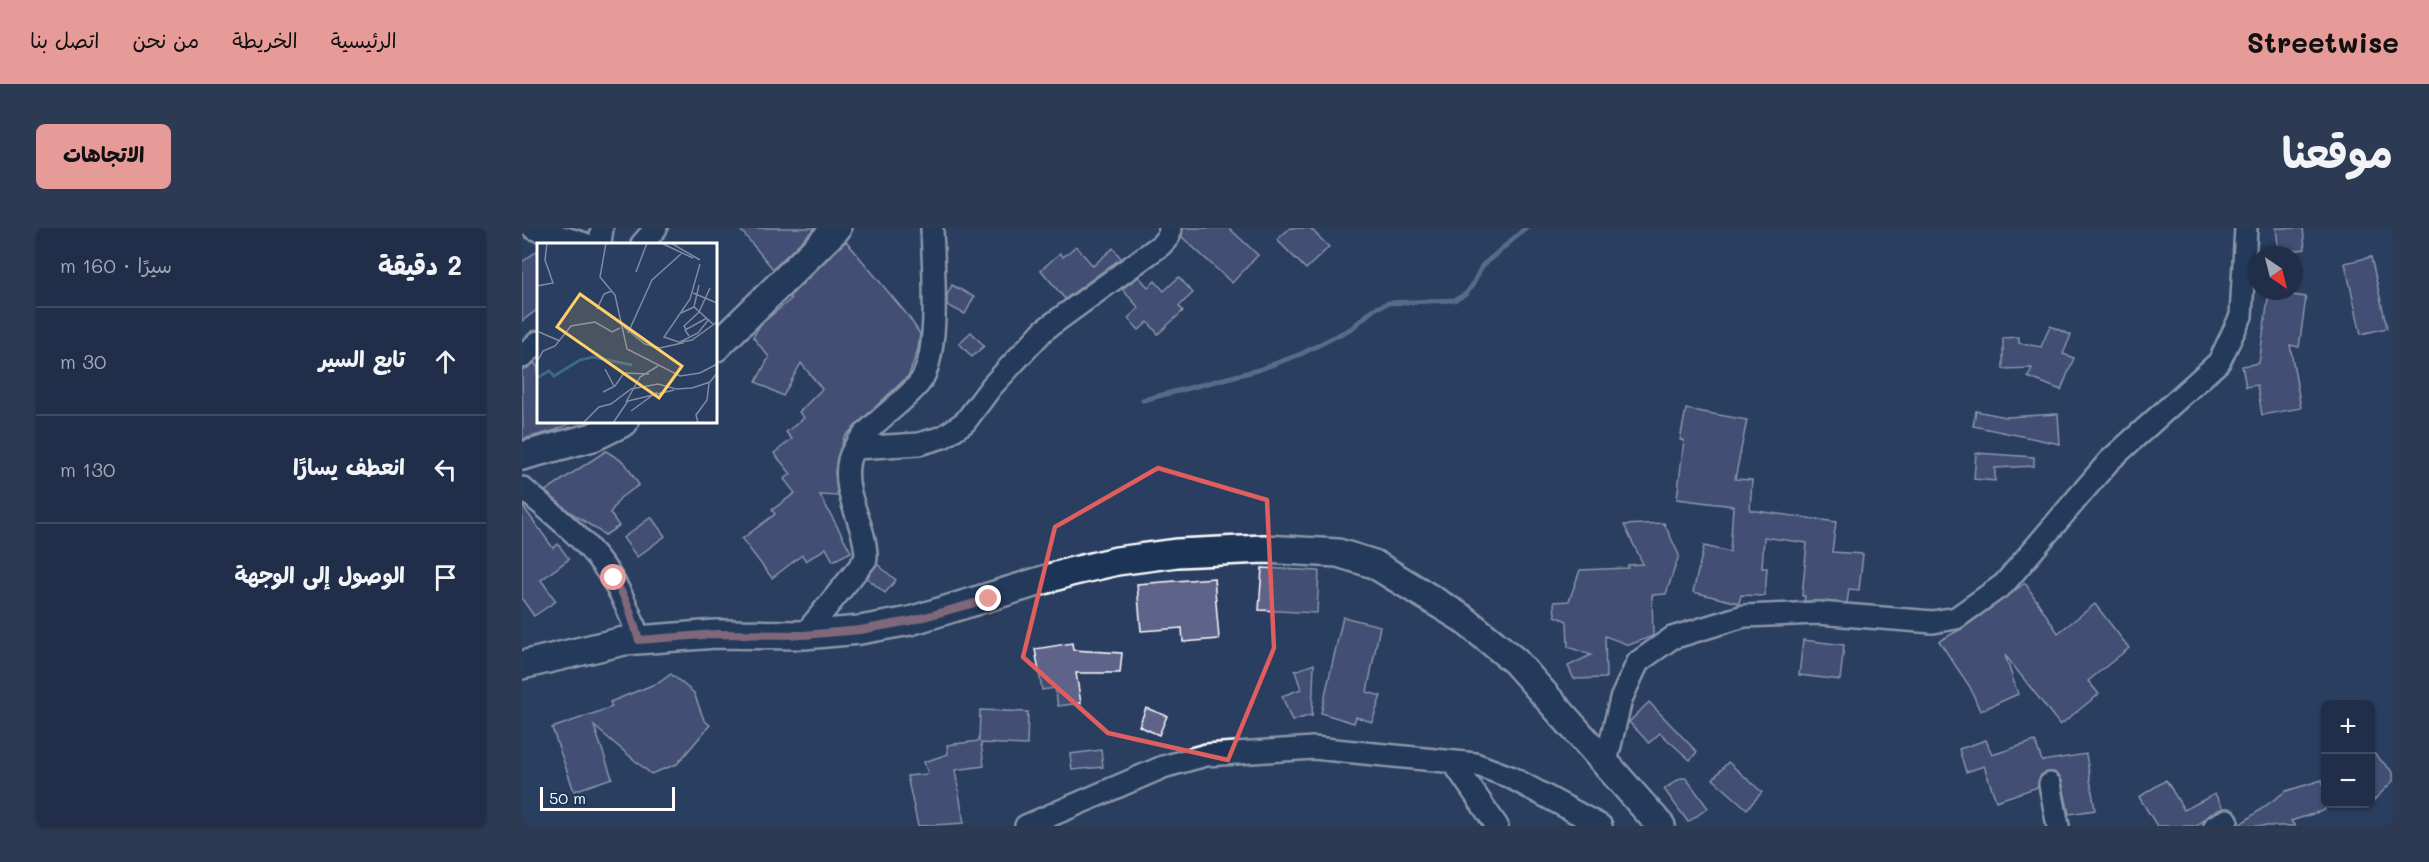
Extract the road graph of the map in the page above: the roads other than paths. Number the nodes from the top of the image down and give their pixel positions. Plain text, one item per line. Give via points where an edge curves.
1 (533, 228) edge
2 (602, 228) edge
3 (656, 228) edge
4 (837, 228) edge
5 (932, 228) edge
6 (1170, 228) edge
7 (2246, 228) edge
8 (522, 236) edge
9 (582, 243) edge
10 (600, 243) edge
11 (643, 243) edge
12 (537, 343) edge
13 (717, 346) edge
14 (522, 357) edge
15 (622, 423) edge
16 (856, 448) junction
17 (522, 456) edge
18 (522, 488) edge
19 (804, 635) junction
20 (639, 640) junction
21 (522, 664) edge
22 (1452, 762) junction
23 (1606, 762) junction
24 (2050, 784) dead end
25 (1026, 826) edge
26 (1497, 826) edge
27 (1601, 826) edge
28 (1661, 826) edge
29 (2058, 826) edge

1 - 8 street
1 - 9 street
2 - 10 street
3 - 11 street
4 - 13 main road
5 - 16 street via 933,329 929,363 922,380
6 - 16 street via 1169,237 1161,245 1044,330 965,422 943,437 919,444
7 - 23 street via 2241,316 2219,362 2109,461 2004,584 1956,618 1934,622 1818,613 1743,616 1672,638 1638,662 1621,699
12 - 14 street
15 - 17 main road via 593,437
16 - 19 street via 849,459 848,481 866,559
18 - 20 street via 580,537 614,578
19 - 20 main road via 716,634
19 - 23 main road via 910,621 1117,561 1177,553 1264,549 1338,553 1374,564 1462,618 1515,661
20 - 21 main road
22 - 25 street via 1314,748 1206,755 1163,767
22 - 26 street
22 - 27 street via 1475,764 1510,777
23 - 28 main road
24 - 29 street

